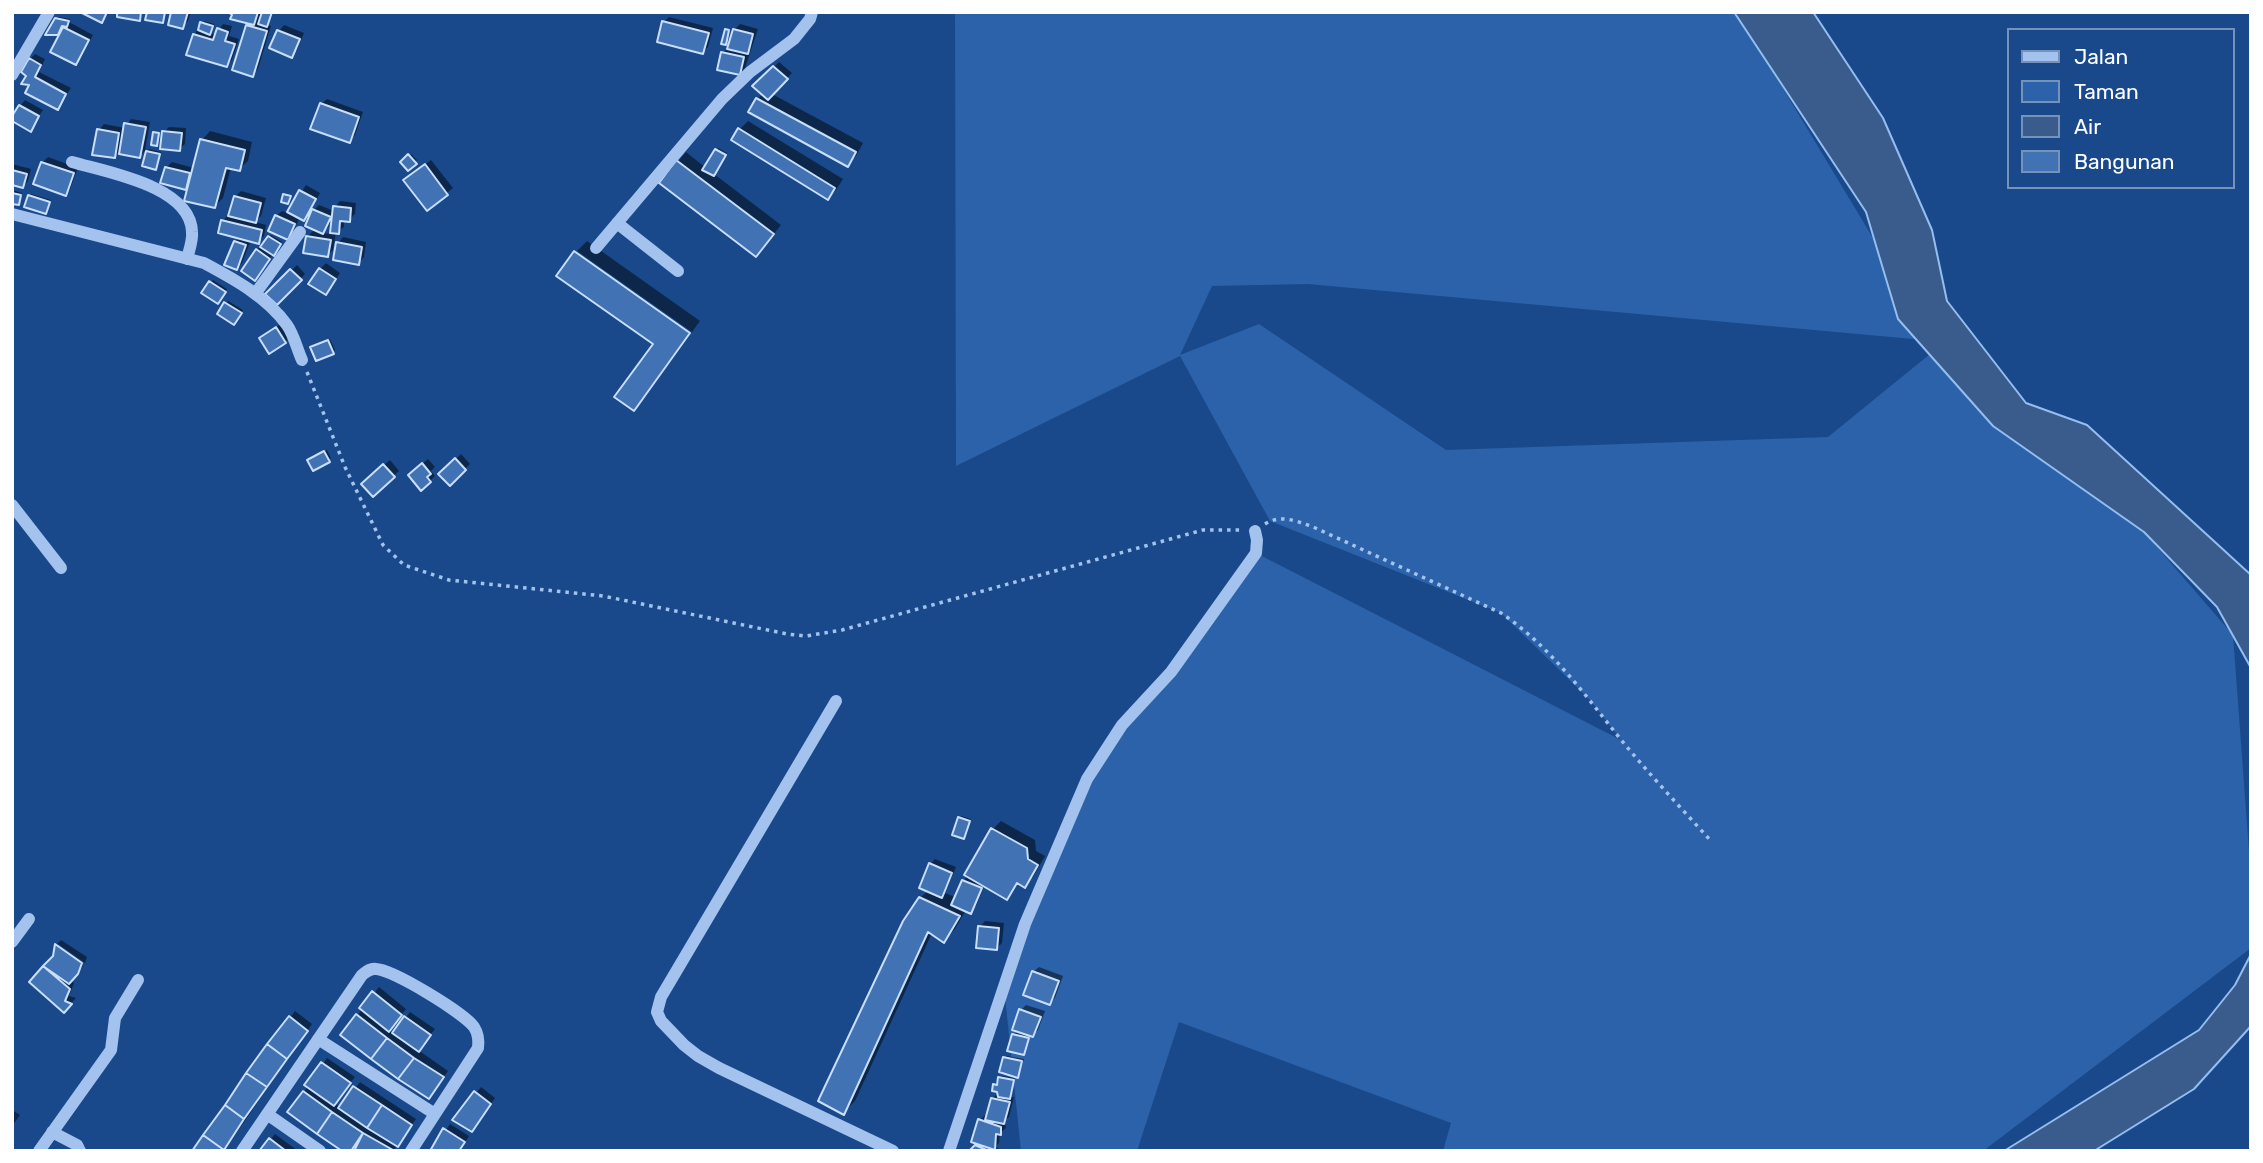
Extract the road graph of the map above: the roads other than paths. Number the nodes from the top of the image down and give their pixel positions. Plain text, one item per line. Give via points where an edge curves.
1 (50, 12) edge
2 (812, 12) edge
3 (12, 75) edge
4 (72, 162) dead end
5 (12, 214) edge
6 (617, 223) junction
7 (300, 232) dead end
8 (596, 248) dead end
9 (187, 259) junction
10 (678, 271) dead end
11 (255, 294) junction
12 (302, 360) road end
13 (13, 506) edge
14 (1255, 531) road end
15 (61, 568) dead end
16 (836, 701) dead end
17 (29, 919) dead end
18 (12, 942) edge
19 (138, 980) dead end
20 (318, 1040) junction
21 (267, 1114) junction
22 (435, 1114) junction
23 (52, 1132) junction
24 (38, 1151) edge
25 (80, 1151) edge
26 (242, 1151) edge
27 (320, 1151) edge
28 (411, 1151) edge
29 (893, 1151) edge
30 (949, 1151) edge

1 - 3 street
2 - 6 street via 794,39 722,100
4 - 9 street via 146,184 178,203 193,231
5 - 9 street
6 - 8 street
6 - 10 street
7 - 11 street
9 - 11 street via 204,263
11 - 12 street via 288,327
13 - 15 street
14 - 30 street via 1256,552 1171,672 1122,725 1087,779 1025,924
16 - 29 street via 661,997 657,1012 684,1045 719,1068
17 - 18 street
19 - 23 street via 115,1018 111,1050
20 - 21 street
20 - 22 street
20 - 22 street via 369,969 386,971 455,1011 472,1024 478,1048
21 - 26 street
21 - 27 street
22 - 28 street
23 - 24 street
23 - 25 street

